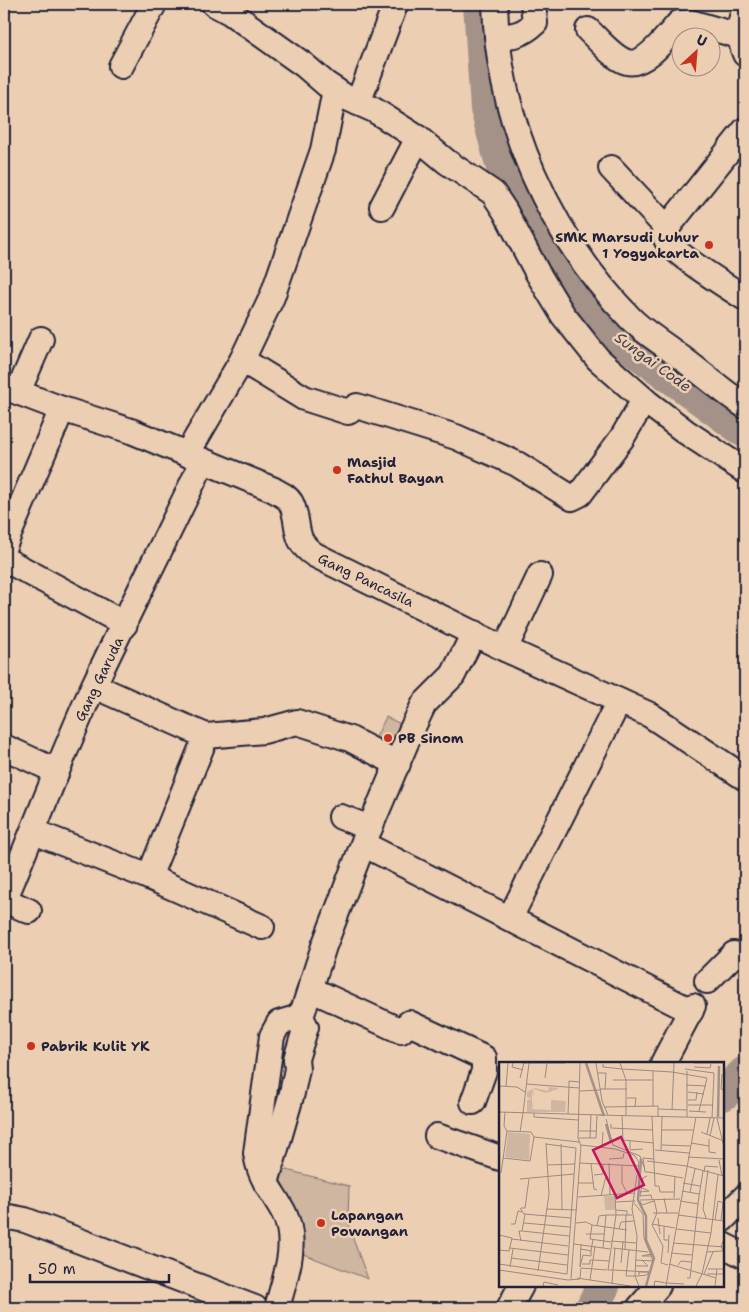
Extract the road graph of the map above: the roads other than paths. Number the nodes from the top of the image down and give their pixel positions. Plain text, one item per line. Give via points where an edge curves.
1 (154, 4) edge
2 (495, 4) edge
3 (533, 4) edge
4 (395, 5) edge
5 (227, 7) edge
6 (745, 8) edge
7 (588, 30) dead end
8 (497, 36) junction
9 (742, 45) edge
10 (122, 66) dead end
11 (335, 90) junction
12 (358, 103) junction
13 (745, 130) edge
14 (418, 138) junction
15 (611, 168) dead end
16 (382, 208) dead end
17 (668, 228) junction
18 (745, 298) edge
19 (41, 339) dead end
20 (242, 360) junction
21 (11, 390) edge
22 (644, 400) junction
23 (745, 406) edge
24 (62, 409) junction
25 (195, 458) junction
26 (745, 471) edge
27 (4, 546) edge
28 (4, 559) edge
29 (540, 575) dead end
30 (125, 624) junction
31 (474, 633) junction
32 (505, 649) junction
33 (94, 686) junction
34 (620, 701) junction
35 (206, 736) junction
36 (4, 747) edge
37 (398, 764) junction
38 (56, 771) junction
39 (745, 778) edge
40 (341, 817) dead end
41 (34, 832) junction
42 (367, 836) junction
43 (149, 876) junction
44 (4, 901) edge
45 (29, 911) dead end
46 (510, 918) junction
47 (262, 927) dead end
48 (745, 956) edge
49 (707, 981) dead end
50 (310, 989) junction
51 (665, 1062) edge
52 (492, 1075) edge
53 (473, 1102) dead end
54 (437, 1136) dead end
55 (499, 1158) edge
56 (745, 1196) edge
57 (4, 1216) edge
58 (724, 1218) edge
59 (724, 1246) edge
60 (745, 1256) edge
61 (519, 1287) edge
62 (657, 1287) edge
63 (255, 1308) edge
64 (277, 1308) edge
65 (508, 1308) edge
66 (639, 1308) edge

1 - 10 street
2 - 8 street
3 - 8 street via 535,23 512,37
4 - 12 street
5 - 11 street
6 - 9 street via 740,22
7 - 9 street via 627,62 633,62 655,49 679,23 690,22
8 - 23 street via 504,89 518,133 533,176 563,230 598,281 633,320
11 - 12 street
11 - 20 street, Gang Garuda via 329,129 308,198 272,298
12 - 14 street
13 - 17 street
14 - 16 street
14 - 22 street via 493,193 563,315 598,359
15 - 17 street
17 - 18 street via 664,235 666,241
19 - 21 street
20 - 22 street via 304,398 348,412 357,406 456,437 518,464 572,498 580,494 622,438
20 - 25 street, Gang Garuda
21 - 24 street, Gang Pancasila
22 - 26 street
24 - 25 street, Gang Pancasila via 113,424
24 - 27 street
25 - 30 street, Gang Garuda
25 - 31 street, Gang Pancasila via 285,496 292,504 300,541 309,551
28 - 30 street
29 - 32 street
30 - 33 street, Gang Garuda
31 - 32 street, Gang Pancasila
31 - 37 street via 449,680 424,704
32 - 34 street, Gang Pancasila
33 - 35 street
33 - 38 street, Gang Garuda
34 - 39 street, Gang Pancasila via 666,725
34 - 46 street
35 - 37 street via 264,730 297,722 350,739
35 - 43 street
36 - 38 street
37 - 42 street
38 - 41 street, Gang Garuda
40 - 42 street
41 - 43 street
41 - 44 street, Gang Garuda
42 - 46 street
42 - 50 street
43 - 47 street
44 - 45 street
46 - 51 street via 692,1009
48 - 49 street via 734,954
50 - 52 street via 401,1031 409,1023 477,1054 484,1058
50 - 64 street via 300,1015 306,1027 296,1059 296,1078 266,1185 283,1212 291,1238 290,1258
52 - 53 street
54 - 55 street
56 - 58 street
57 - 63 street via 25,1220
59 - 60 street
61 - 65 street
62 - 66 street

